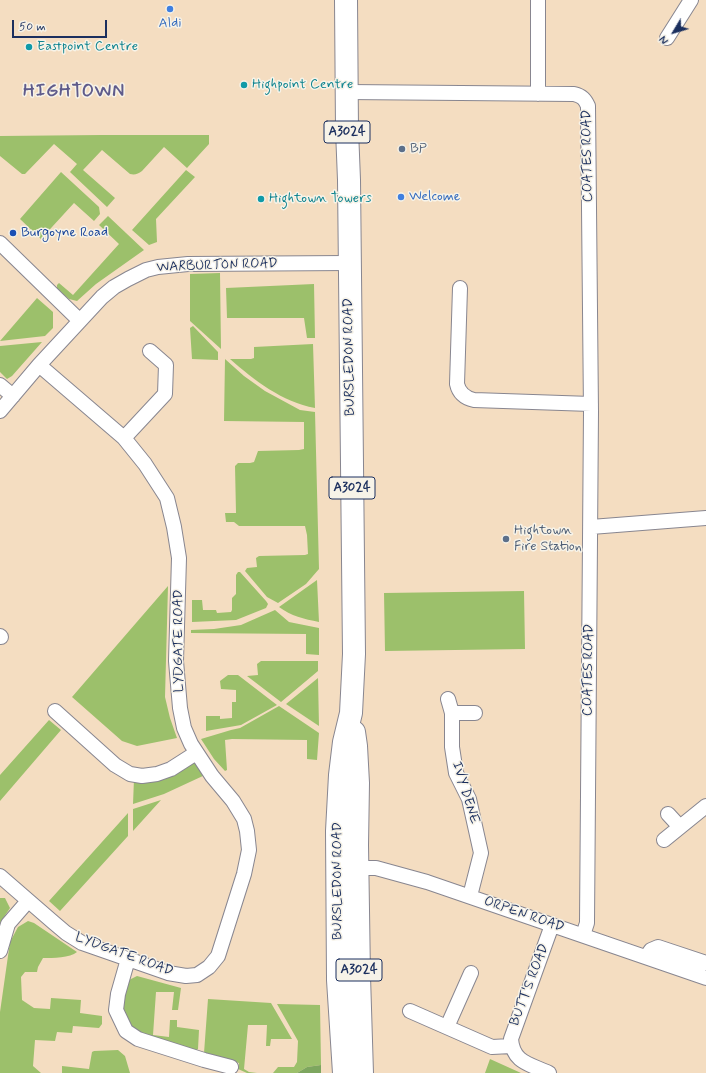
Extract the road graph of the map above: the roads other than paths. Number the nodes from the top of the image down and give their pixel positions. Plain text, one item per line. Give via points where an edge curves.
1 (346, 0) edge
2 (538, 0) edge
3 (690, 0) edge
4 (667, 38) dead end
5 (347, 92) junction
6 (538, 94) junction
7 (0, 243) edge
8 (349, 263) junction
9 (460, 288) dead end
10 (79, 320) junction
11 (150, 351) dead end
12 (39, 365) junction
13 (0, 385) edge
14 (13, 396) junction
15 (591, 404) junction
16 (0, 411) edge
17 (124, 438) junction
18 (706, 518) edge
19 (591, 526) junction
20 (55, 711) dead end
21 (475, 713) dead end
22 (196, 753) junction
23 (706, 806) edge
24 (668, 814) dead end
25 (680, 827) junction
26 (664, 840) dead end
27 (347, 868) junction
28 (0, 876) edge
29 (470, 896) junction
30 (28, 901) junction
31 (552, 925) junction
32 (583, 935) junction
33 (0, 951) edge
34 (646, 957) junction
35 (128, 959) junction
36 (706, 963) edge
37 (471, 973) dead end
38 (706, 978) edge
39 (410, 1012) dead end
40 (447, 1027) junction
41 (511, 1046) junction
42 (231, 1067) dead end
43 (344, 1073) edge
44 (362, 1073) edge
45 (549, 1073) edge

1 - 5 main road, BURSLEDON ROAD / A3024
2 - 6 street
3 - 4 street
5 - 6 street, COATES ROAD
5 - 8 main road, BURSLEDON ROAD / A3024
6 - 15 street, COATES ROAD via 581,95 588,106
7 - 10 street
8 - 10 street, WARBURTON ROAD via 188,264 158,267 146,270 114,287
8 - 27 main road, BURSLEDON ROAD / A3024 via 354,654 351,713 340,775 337,831
9 - 15 street via 457,384 464,396 474,400
10 - 12 street, WARBURTON ROAD
11 - 17 street via 166,365 165,394
12 - 14 street, WARBURTON ROAD
12 - 17 street, LYDGATE ROAD
13 - 14 street
14 - 16 street, WARBURTON ROAD
15 - 19 street, COATES ROAD
17 - 22 street, LYDGATE ROAD via 145,464 166,498 174,527 179,558 177,681 184,728
18 - 19 street
19 - 32 street, COATES ROAD via 587,923
20 - 22 street via 115,765 130,774 157,774 171,769
21 - 29 street, IVY DENE via 450,706 456,773 469,799 481,853
22 - 35 street, LYDGATE ROAD via 233,801 244,819 247,831 249,850 244,874 223,944 209,968 197,975 168,973
23 - 25 street
24 - 25 street
25 - 26 street
27 - 29 street, ORPEN ROAD via 386,870
27 - 43 main road, BURSLEDON ROAD / A3024 via 338,980
27 - 44 main road, BURSLEDON ROAD / A3024 via 359,976
28 - 30 street, LYDGATE ROAD
29 - 31 street, ORPEN ROAD
30 - 33 street via 8,924
30 - 35 street, LYDGATE ROAD via 82,943
31 - 32 street, ORPEN ROAD
31 - 41 street, BUTT'S ROAD via 512,1032
32 - 34 street, ORPEN ROAD
34 - 36 street via 651,950 658,947
34 - 38 street, ORPEN ROAD
35 - 42 street via 116,1010 126,1031 142,1041
37 - 40 street
39 - 40 street, BUTT'S ROAD
40 - 41 street, BUTT'S ROAD via 492,1047
41 - 45 street, BUTT'S ROAD via 519,1059

